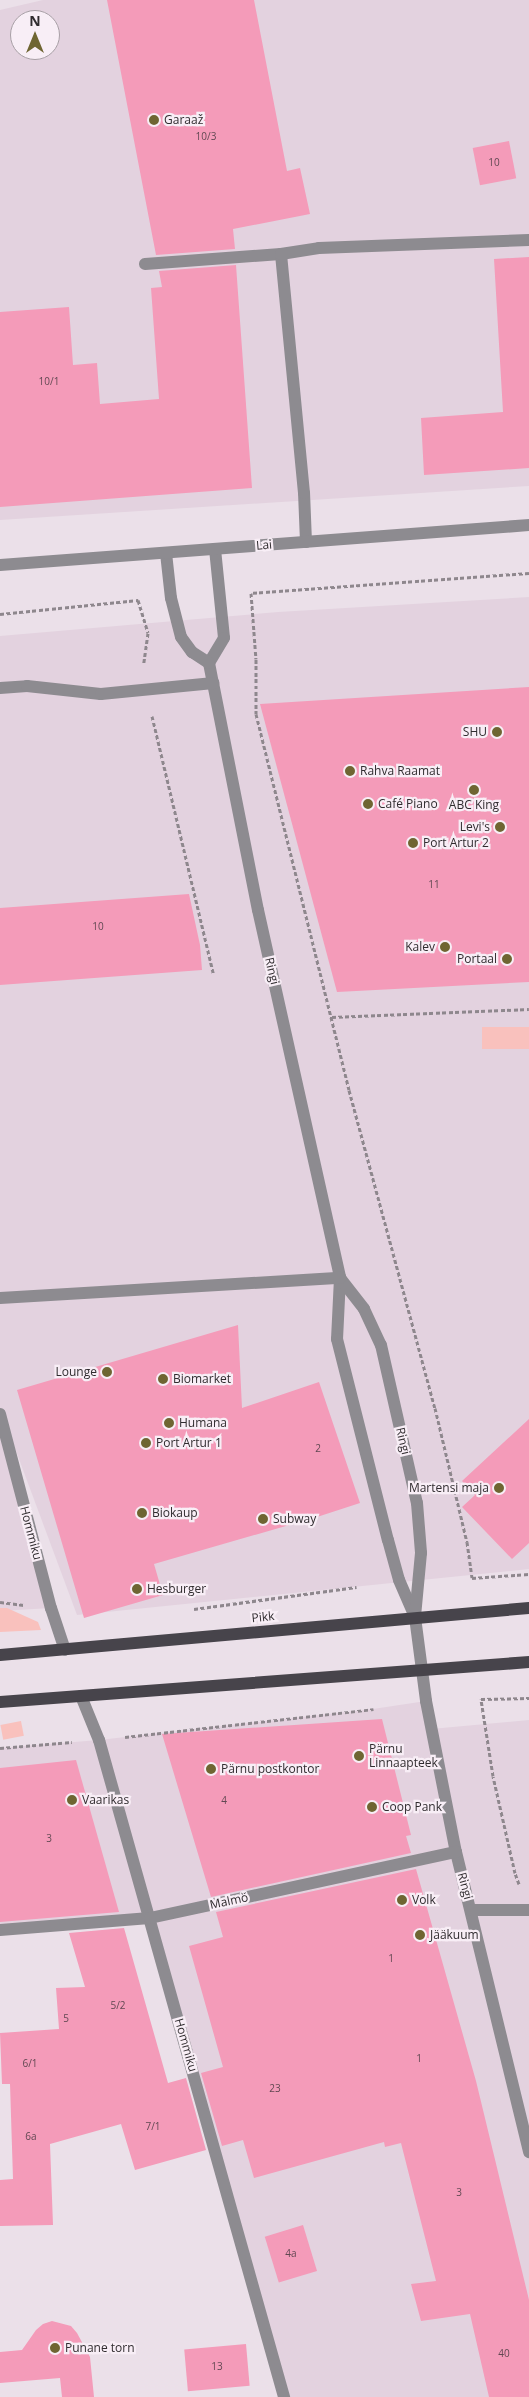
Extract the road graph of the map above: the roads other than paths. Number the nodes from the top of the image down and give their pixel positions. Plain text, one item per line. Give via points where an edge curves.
1 (529, 240) edge
2 (281, 254) junction
3 (145, 264) dead end
4 (529, 525) edge
5 (306, 542) junction
6 (215, 549) junction
7 (166, 553) junction
8 (0, 565) edge
9 (209, 663) junction
10 (213, 683) junction
11 (0, 688) edge
12 (340, 1278) junction
13 (0, 1298) edge
14 (0, 1414) edge
15 (529, 1608) edge
16 (415, 1617) junction
17 (65, 1650) junction
18 (0, 1655) edge
19 (529, 1662) edge
20 (423, 1668) junction
21 (81, 1696) junction
22 (0, 1702) edge
23 (456, 1852) junction
24 (471, 1910) junction
25 (529, 1910) edge
26 (150, 1918) junction
27 (0, 1930) edge
28 (529, 2152) edge
29 (284, 2397) edge

1 - 2 street via 319,248
2 - 3 street
2 - 5 street
4 - 5 street, Lai
5 - 6 street, Lai
6 - 7 street, Lai
6 - 9 street via 224,638
7 - 8 street, Lai
7 - 9 street via 181,637 192,652
9 - 10 street, Ringi
10 - 11 street via 101,694 27,686
10 - 12 street, Ringi via 258,910
12 - 13 street
12 - 16 street, Ringi via 337,1339 399,1580
12 - 16 street, Ringi via 364,1310 381,1345 408,1465 420,1529
14 - 17 street, Hommiku
15 - 16 main road, Pikk
16 - 17 main road, Pikk
16 - 20 street, Ringi
17 - 18 main road, Pikk
19 - 20 main road
20 - 21 main road
20 - 23 street, Ringi via 434,1749
21 - 22 main road
21 - 26 street, Hommiku via 99,1740
23 - 24 street, Ringi
23 - 26 street, Malmö
24 - 25 street
24 - 28 street, Ringi
26 - 27 street, Malmö
26 - 29 street, Hommiku

